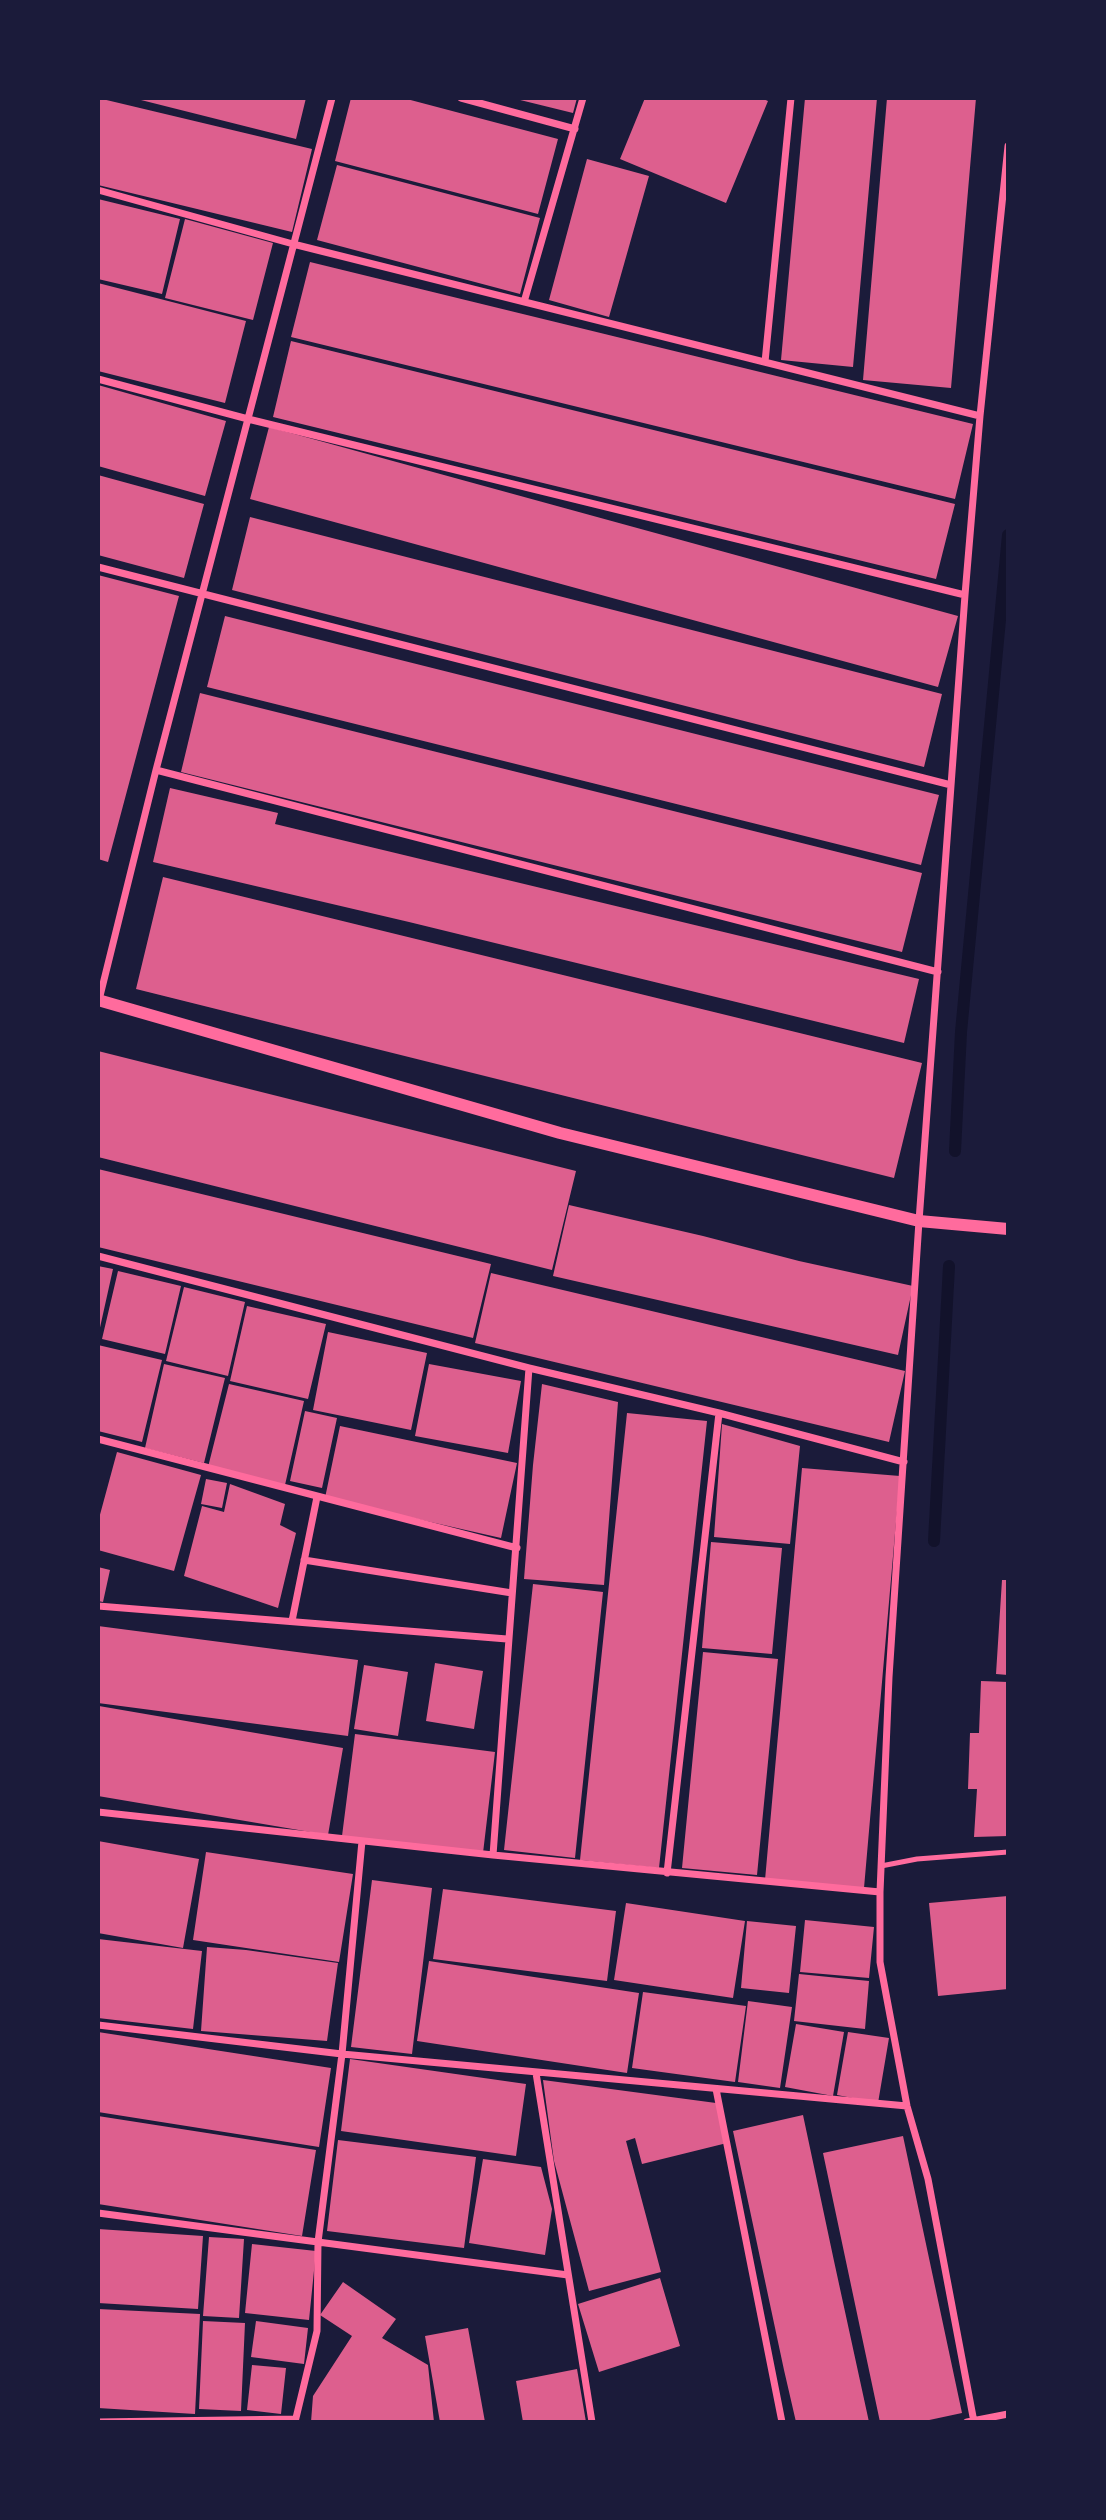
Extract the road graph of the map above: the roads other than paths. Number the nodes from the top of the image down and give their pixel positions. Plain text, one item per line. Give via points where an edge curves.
1 (332, 98) edge
2 (461, 98) edge
3 (583, 98) edge
4 (791, 98) edge
5 (575, 129) junction
6 (1008, 146) edge
7 (98, 190) edge
8 (293, 244) junction
9 (524, 302) junction
10 (765, 362) junction
11 (98, 379) edge
12 (980, 416) junction
13 (247, 419) junction
14 (98, 567) edge
15 (201, 594) junction
16 (965, 596) junction
17 (156, 770) junction
18 (951, 785) junction
19 (938, 972) junction
20 (99, 1000) edge
21 (919, 1221) junction
22 (1008, 1229) edge
23 (98, 1256) edge
24 (529, 1368) junction
25 (719, 1413) junction
26 (98, 1439) edge
27 (904, 1462) junction
28 (317, 1497) junction
29 (517, 1548) junction
30 (304, 1560) junction
31 (512, 1593) junction
32 (98, 1606) edge
33 (292, 1622) junction
34 (507, 1639) junction
35 (98, 1812) edge
36 (362, 1842) junction
37 (1008, 1852) edge
38 (493, 1855) junction
39 (881, 1866) junction
40 (667, 1873) junction
41 (880, 1892) junction
42 (98, 2025) edge
43 (342, 2054) junction
44 (536, 2073) junction
45 (716, 2089) junction
46 (906, 2106) junction
47 (98, 2213) edge
48 (318, 2242) junction
49 (568, 2275) junction
50 (1008, 2414) edge
51 (295, 2421) edge
52 (972, 2421) edge
53 (98, 2422) edge
54 (592, 2422) edge
55 (782, 2422) edge

1 - 8 street
2 - 5 street
3 - 5 street
4 - 10 street
5 - 9 street
6 - 12 street
7 - 8 street
8 - 9 street
8 - 13 street
9 - 10 street
10 - 12 street
11 - 13 street
12 - 16 street
13 - 15 street
13 - 16 street
14 - 15 street
15 - 17 street
15 - 18 street
16 - 18 street
17 - 19 street
17 - 20 street
18 - 19 street
19 - 21 street
20 - 21 street via 560,1133
21 - 22 street
21 - 27 street
23 - 24 street
24 - 25 street
24 - 29 street
25 - 27 street
25 - 40 street
26 - 28 street
27 - 39 street
28 - 29 street
28 - 30 street
29 - 31 street
30 - 31 street
30 - 33 street
31 - 34 street
32 - 33 street
33 - 34 street
34 - 38 street
35 - 36 street
36 - 38 street
36 - 43 street
37 - 39 lane
38 - 40 street
39 - 41 street
40 - 41 street
41 - 46 street via 880,1962
42 - 43 street
43 - 44 street
43 - 48 street
44 - 45 street
44 - 49 street
45 - 46 street
45 - 55 street
46 - 52 street via 928,2179
47 - 48 street
48 - 49 street
48 - 51 street via 317,2331
49 - 54 street
50 - 52 street
51 - 53 street

